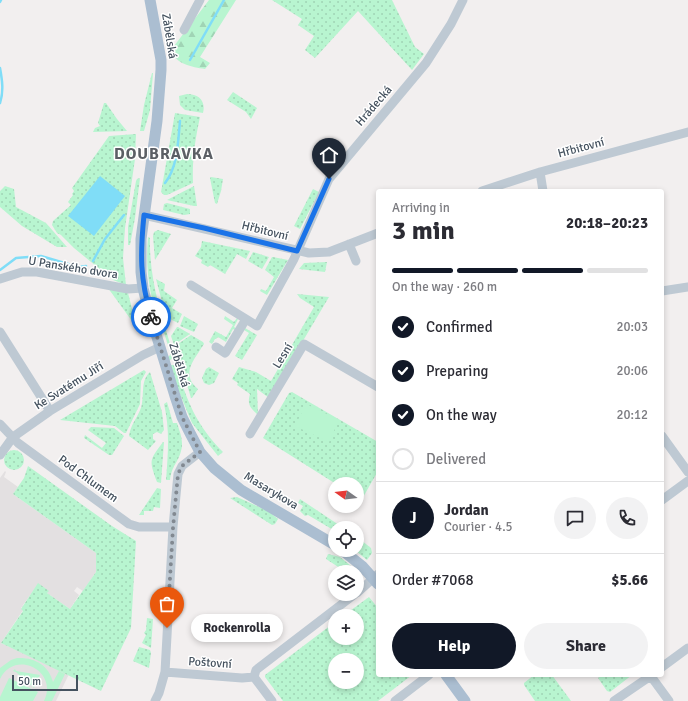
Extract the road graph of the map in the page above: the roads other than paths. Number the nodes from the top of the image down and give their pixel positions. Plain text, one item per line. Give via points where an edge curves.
1 (150, 0) edge
2 (200, 0) edge
3 (463, 0) edge
4 (184, 30) dead end
5 (688, 132) edge
6 (540, 172) junction
7 (488, 189) edge
8 (543, 189) edge
9 (144, 215) junction
10 (376, 234) edge
11 (350, 244) junction
12 (296, 255) junction
13 (356, 261) dead end
14 (0, 279) edge
15 (191, 286) dead end
16 (688, 286) edge
17 (143, 288) junction
18 (664, 291) edge
19 (246, 319) junction
20 (0, 332) edge
21 (160, 347) junction
22 (216, 347) dead end
23 (376, 386) edge
24 (50, 410) junction
25 (0, 424) edge
26 (250, 434) dead end
27 (13, 437) junction
28 (664, 439) edge
29 (200, 452) junction
30 (0, 455) edge
31 (688, 472) edge
32 (688, 481) edge
33 (664, 499) edge
34 (173, 528) junction
35 (328, 541) edge
36 (351, 557) edge
37 (376, 577) edge
38 (376, 579) edge
39 (364, 587) edge
40 (346, 601) edge
41 (688, 648) edge
42 (664, 666) edge
43 (165, 672) junction
44 (254, 677) junction
45 (426, 677) edge
46 (447, 677) edge
47 (648, 677) edge
48 (652, 677) edge
49 (155, 701) edge
50 (272, 701) edge
51 (395, 701) edge
52 (465, 701) edge
53 (614, 701) edge
54 (669, 701) edge

1 - 9 main road, Zábělská via 161,70
2 - 4 street
3 - 12 street, Hrádecká via 426,63 329,179
5 - 6 street, Hřbitovní
6 - 7 street, Hřbitovní
6 - 8 street
9 - 12 street, Hřbitovní via 204,228
9 - 17 main road, Zábělská via 141,258
10 - 11 street, Hřbitovní
11 - 12 street, Hřbitovní via 329,252
11 - 13 street
12 - 19 street, Hrádecká via 257,326
14 - 17 street, U Panského dvora via 22,272 37,272 128,289
15 - 19 street, Hrádecká
16 - 18 street
17 - 21 main road, Zábělská
19 - 22 street via 225,353
20 - 24 street
21 - 24 street, Ke Svatému Jiří
21 - 29 main road, Zábělská via 182,417
23 - 26 street, Lesní via 304,344
24 - 27 street, Ke Svatému Jiří
25 - 27 street, Pod Chlumem
27 - 30 street, Ke Svatému Jiří
27 - 34 street, Pod Chlumem via 33,455 129,524 139,527
28 - 31 street
29 - 34 street via 182,466 178,474
29 - 35 main road, Masarykova via 214,468 241,490
32 - 33 street
34 - 43 street
36 - 37 main road
38 - 39 street
40 - 44 street via 256,670
41 - 42 street
43 - 44 street, Poštovní
43 - 49 street
44 - 50 street
45 - 51 street
46 - 52 main road
47 - 53 street
48 - 54 street

